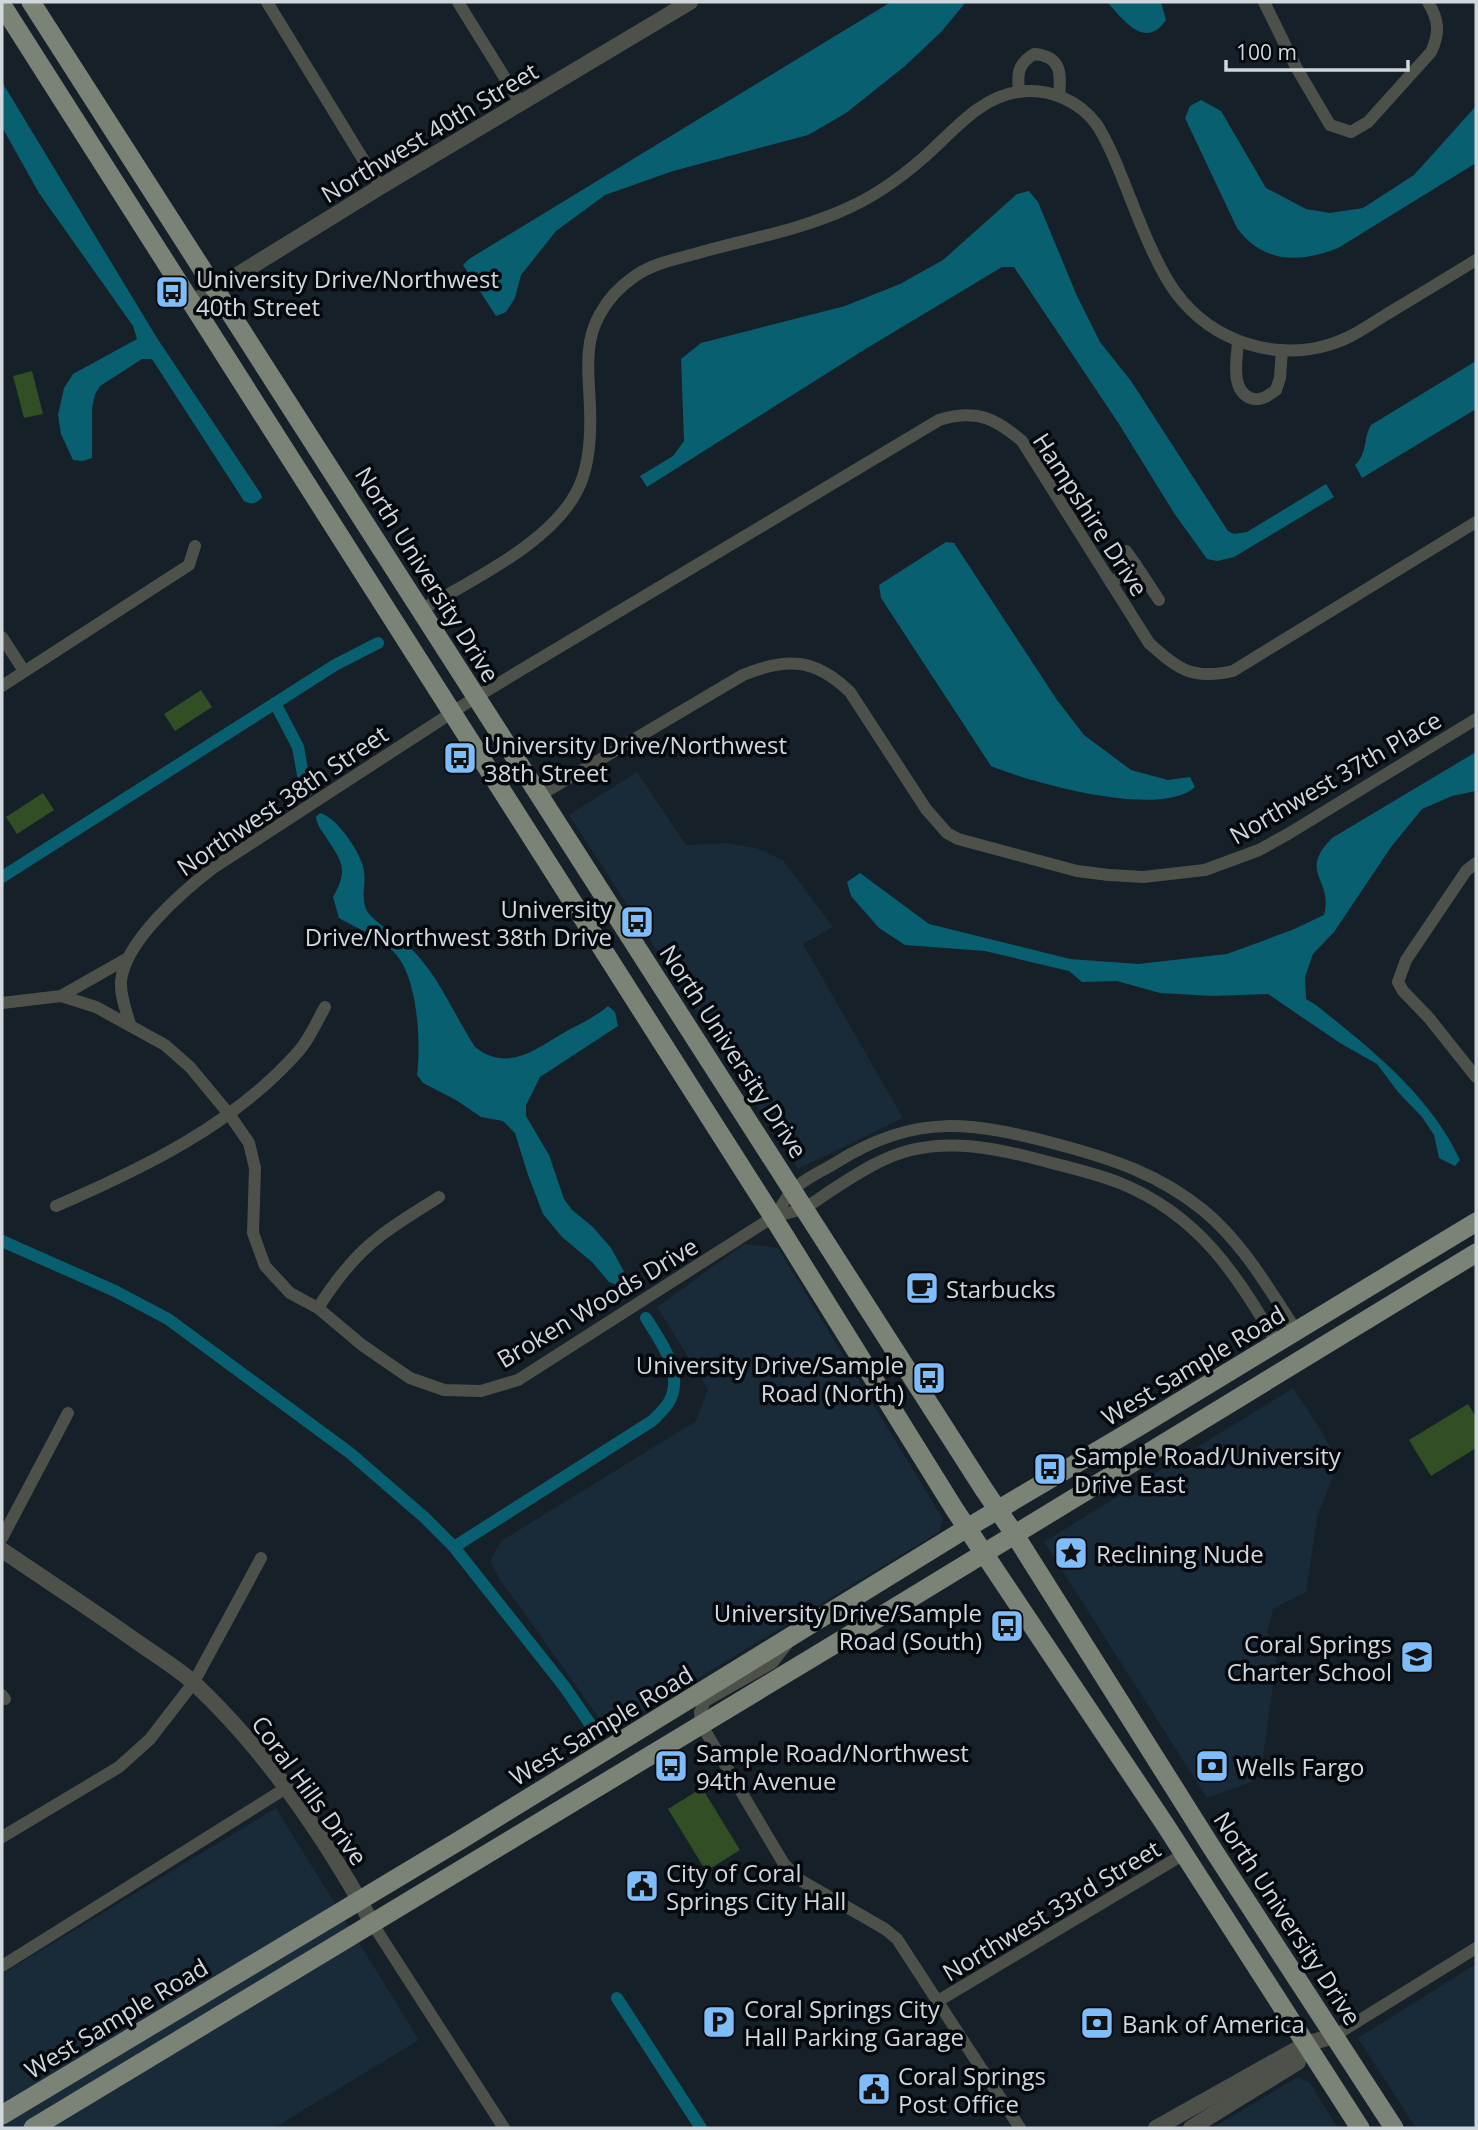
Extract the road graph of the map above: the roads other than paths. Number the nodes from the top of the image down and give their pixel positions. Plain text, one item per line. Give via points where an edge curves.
1 (30, 2) edge
2 (267, 2) edge
3 (458, 2) edge
4 (690, 2) edge
5 (1264, 2) edge
6 (1428, 2) edge
7 (2, 5) edge
8 (1018, 92) junction
9 (1059, 96) junction
10 (521, 104) junction
11 (380, 187) junction
12 (1476, 260) edge
13 (214, 290) junction
14 (192, 303) junction
15 (1238, 341) junction
16 (1282, 351) junction
17 (1476, 522) edge
18 (195, 546) dead end
19 (1126, 551) dead end
20 (1136, 565) junction
21 (1111, 583) junction
22 (1159, 600) dead end
23 (421, 610) junction
24 (2, 637) edge
25 (24, 671) junction
26 (2, 686) edge
27 (477, 697) junction
28 (451, 713) junction
29 (1476, 719) edge
30 (540, 795) junction
31 (1476, 863) edge
32 (128, 958) junction
33 (657, 976) junction
34 (630, 994) junction
35 (61, 996) junction
36 (674, 1002) junction
37 (2, 1003) edge
38 (326, 1007) dead end
39 (647, 1020) junction
40 (130, 1024) junction
41 (1476, 1077) edge
42 (229, 1114) junction
43 (979, 1126) junction
44 (972, 1146) junction
45 (1108, 1157) junction
46 (844, 1158) junction
47 (855, 1175) junction
48 (1102, 1177) junction
49 (793, 1190) junction
50 (439, 1198) dead end
51 (56, 1206) dead end
52 (804, 1208) junction
53 (773, 1217) junction
54 (1476, 1222) edge
55 (1226, 1232) junction
56 (1476, 1239) edge
57 (1211, 1245) junction
58 (1476, 1253) edge
59 (318, 1308) junction
60 (1373, 1316) junction
61 (1297, 1332) junction
62 (1277, 1343) junction
63 (68, 1413) dead end
64 (998, 1510) junction
65 (967, 1528) junction
66 (1015, 1535) junction
67 (2, 1538) edge
68 (2, 1550) edge
69 (984, 1553) junction
70 (261, 1558) dead end
71 (797, 1633) junction
72 (194, 1682) junction
73 (686, 1702) junction
74 (701, 1724) junction
75 (602, 1784) junction
76 (286, 1788) junction
77 (1166, 1826) junction
78 (2, 1837) edge
79 (1212, 1848) junction
80 (1184, 1854) junction
81 (1223, 1865) junction
82 (359, 1899) junction
83 (372, 1923) junction
84 (1476, 1948) edge
85 (2, 1966) edge
86 (938, 2001) junction
87 (1334, 2036) junction
88 (1309, 2049) junction
89 (79, 2068) junction
90 (21, 2104) junction
91 (2, 2115) edge
92 (35, 2127) edge
93 (500, 2127) edge
94 (8, 2128) edge
95 (1020, 2128) edge
96 (1156, 2128) edge
97 (1191, 2128) edge
98 (1360, 2128) edge
99 (1394, 2128) edge

1 - 13 main road, North University Drive
2 - 11 street
3 - 10 street
4 - 10 street, Northwest 40th Street
5 - 6 street via 1331,125 1351,132 1368,122 1431,52 1438,27
7 - 14 main road
8 - 9 street
8 - 9 street via 1020,65 1034,54 1045,54 1060,69
8 - 23 street via 975,111 896,180 849,208 633,276 599,315 591,338 587,361 589,440 580,486 569,505 534,539
9 - 15 street via 1097,124 1174,290 1203,321
10 - 11 street, Northwest 40th Street
11 - 13 street, Northwest 40th Street
12 - 16 street via 1339,342
13 - 14 street, Northwest 40th Street
13 - 23 main road, North University Drive
14 - 28 main road
15 - 16 street
15 - 16 street via 1236,377 1241,391 1251,398 1260,399 1276,390
17 - 21 street, Hampshire Drive via 1233,671 1210,676 1189,672 1149,643
18 - 25 street via 189,565
19 - 20 street
20 - 21 street
20 - 22 street
21 - 27 street, Hampshire Drive via 1021,441 1003,424 982,416 958,415 932,425
23 - 27 main road, North University Drive
24 - 25 street
25 - 26 street
27 - 28 street, Northwest 38th Street
27 - 30 main road, North University Drive
28 - 32 street, Northwest 38th Street via 213,868 184,890
28 - 34 main road
29 - 30 street, Northwest 37th Place via 1259,850 1205,870 1175,875 1143,877 1077,870 947,833 926,809 850,692 818,667 800,663 766,665 743,675
30 - 33 main road, North University Drive
31 - 41 street via 1406,960 1398,982
32 - 35 street, Northwest 38th Street
32 - 40 street, Northwest 38th Street via 121,981
33 - 34 main road
33 - 36 main road, North University Drive
34 - 39 main road
35 - 37 street, Northwest 38th Street
35 - 40 street, Northwest 38th Street
36 - 39 main road
36 - 49 main road, North University Drive
38 - 42 street via 299,1050
39 - 53 main road
40 - 42 street, Broken Woods Drive via 174,1052
42 - 51 street via 121,1178
42 - 59 street, Broken Woods Drive via 248,1143 255,1168 253,1233 265,1266 290,1293
43 - 44 street
43 - 45 street, Broken Woods Drive
43 - 46 street, Broken Woods Drive via 919,1128 870,1143
44 - 47 street, Broken Woods Drive via 915,1149
44 - 48 street, Broken Woods Drive
45 - 48 street
45 - 55 street, Broken Woods Drive via 1167,1184
46 - 47 street
46 - 49 street, Broken Woods Drive
47 - 52 street, Broken Woods Drive
48 - 57 street, Broken Woods Drive via 1156,1201
49 - 52 main road, North University Drive
49 - 53 street, Broken Woods Drive
50 - 59 street via 359,1255
52 - 53 street, Broken Woods Drive
52 - 64 main road, North University Drive
53 - 59 street, Broken Woods Drive via 519,1380 481,1391 444,1390 410,1378
53 - 65 main road
54 - 61 main road, West Sample Road
55 - 57 street
55 - 61 street, Broken Woods Drive
56 - 60 main road via 1397,1288
57 - 62 street, Broken Woods Drive
58 - 60 main road, West Sample Road
60 - 66 main road, West Sample Road
61 - 62 main road, West Sample Road
62 - 64 main road, West Sample Road
63 - 67 street
64 - 65 main road, West Sample Road
64 - 66 main road, North University Drive
65 - 69 main road
65 - 71 main road, West Sample Road
66 - 69 main road, West Sample Road
66 - 79 main road, North University Drive
68 - 72 street, Coral Hills Drive
69 - 74 main road, West Sample Road
69 - 77 main road
70 - 72 street
71 - 73 main road, West Sample Road
71 - 74 street via 772,1663 705,1701
72 - 76 street, Coral Hills Drive via 252,1743
72 - 78 street via 150,1739 119,1767
73 - 75 main road via 673,1725 628,1754
73 - 82 main road, West Sample Road
74 - 75 main road, West Sample Road
74 - 86 street via 791,1872 897,1939
75 - 83 main road, West Sample Road
76 - 82 street, Coral Hills Drive
76 - 85 street
77 - 79 main road
77 - 80 main road
79 - 81 main road, North University Drive
80 - 81 main road via 1194,1853
80 - 86 street, Northwest 33rd Street
80 - 88 main road
81 - 87 main road, North University Drive
82 - 83 street, Coral Hills Drive
82 - 89 main road, West Sample Road
83 - 92 main road, West Sample Road
83 - 93 street, Coral Hills Drive
84 - 87 street
86 - 95 street
87 - 88 street
87 - 99 main road, North University Drive
88 - 96 street
88 - 97 street
88 - 98 main road
89 - 90 main road, West Sample Road
89 - 92 main road via 40,2110
90 - 91 main road, West Sample Road
90 - 94 main road

